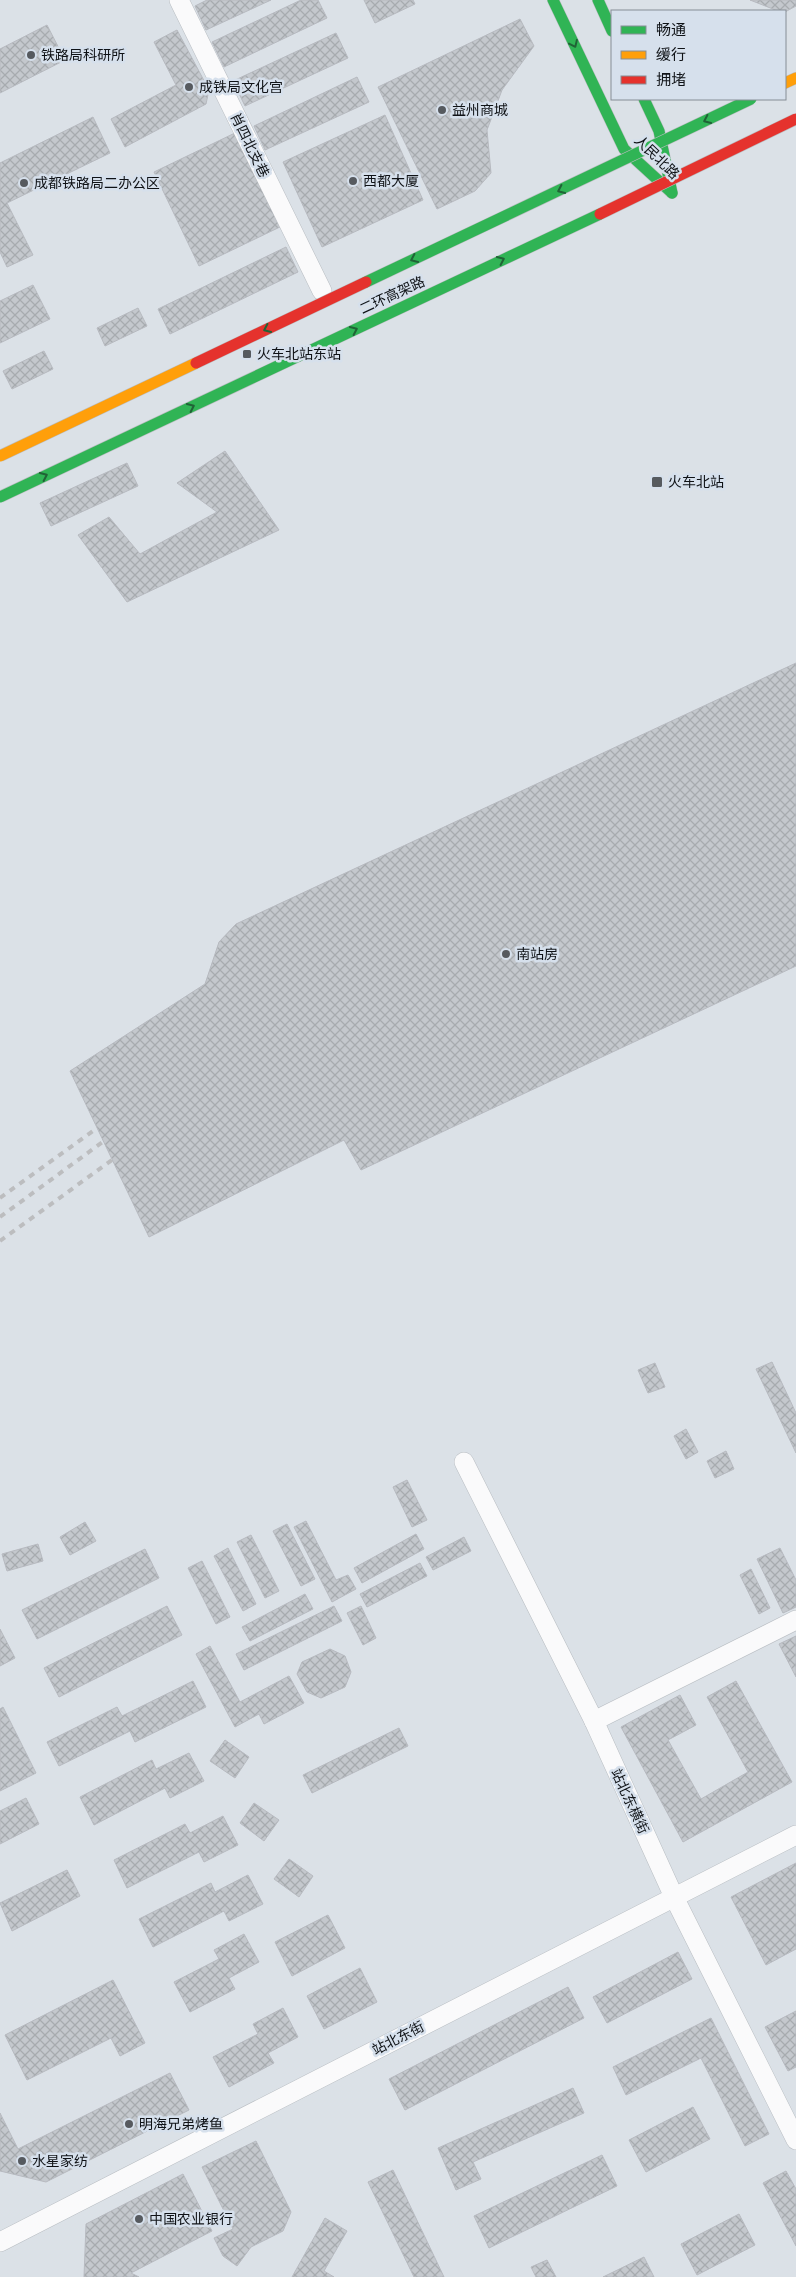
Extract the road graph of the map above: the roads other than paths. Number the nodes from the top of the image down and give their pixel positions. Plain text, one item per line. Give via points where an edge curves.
1 (179, 0) edge
2 (553, 0) edge
3 (598, 0) edge
4 (611, 29) edge
5 (644, 100) edge
6 (750, 100) edge
7 (796, 119) edge
8 (322, 291) dead end
9 (0, 456) edge
10 (0, 497) edge
11 (464, 1462) dead end
12 (796, 1620) edge
13 (594, 1721) junction
14 (796, 1834) edge
15 (674, 1897) junction
16 (796, 2140) edge
17 (0, 2242) edge

1 - 8 street, 肖四北支巷
2 -> 5 main road, 人民北路 via 624,149 672,193 659,131
3 - 4 main road
6 -> 9 main road, 二环高架路, bridge
10 -> 7 main road, 二环高架路, bridge
11 - 13 street, 站北东横街
12 - 13 street
13 - 15 street, 站北东横街
14 - 15 street, 站北东街
15 - 16 street, 站北东横街
15 - 17 street, 站北东街

